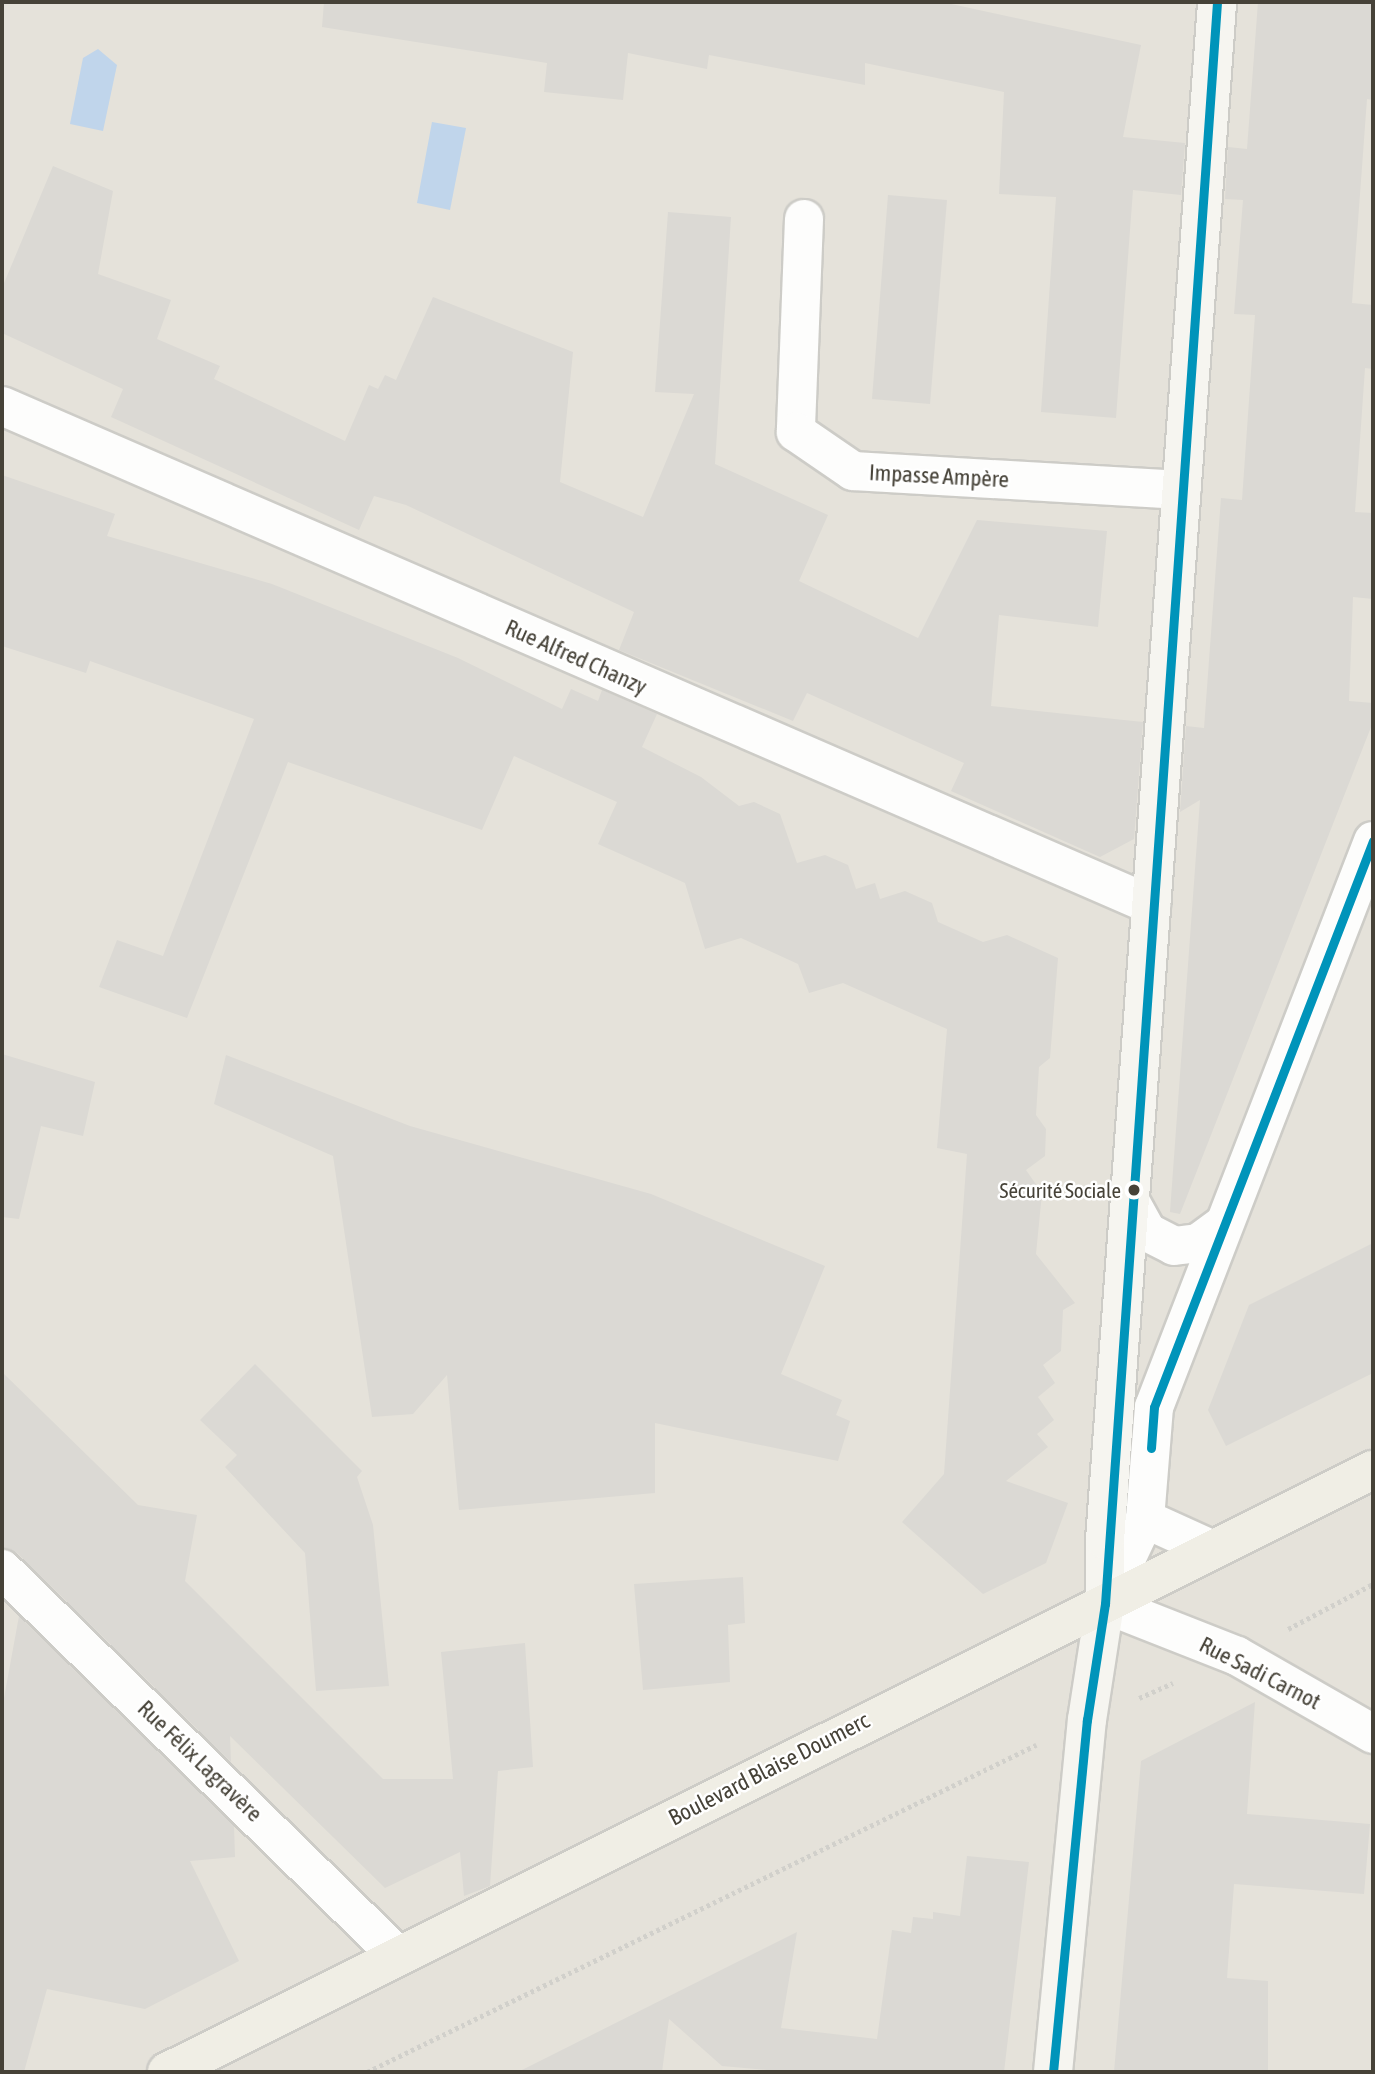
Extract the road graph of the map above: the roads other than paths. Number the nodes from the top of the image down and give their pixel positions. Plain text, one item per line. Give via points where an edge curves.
1 (1217, 2) edge
2 (804, 219) dead end
3 (2, 406) edge
4 (1181, 490) junction
5 (1373, 841) edge
6 (1151, 905) junction
7 (1130, 1201) junction
8 (1224, 1224) junction
9 (1373, 1470) edge
10 (1145, 1519) junction
11 (1211, 1549) junction
12 (2, 1569) edge
13 (1105, 1604) junction
14 (1373, 1734) edge
15 (397, 1955) junction
16 (167, 2072) edge
17 (1053, 2072) edge

1 - 4 street
2 - 4 street, Impasse Ampère via 796,432 853,471
3 - 6 street, Rue Alfred Chanzy
4 - 6 street
5 - 8 street
6 - 7 street
7 - 8 street via 1147,1232 1174,1247 1198,1244
7 - 13 street
8 - 10 street via 1154,1407
9 - 11 main road, Boulevard Blaise Doumerc
10 - 11 street
10 - 13 street
11 - 13 main road, Boulevard Blaise Doumerc
12 - 15 street, Rue Félix Lagravère
13 - 14 street, Rue Sadi Carnot via 1237,1656
13 - 15 main road, Boulevard Blaise Doumerc
13 - 17 street via 1087,1720
15 - 16 main road, Boulevard Blaise Doumerc

